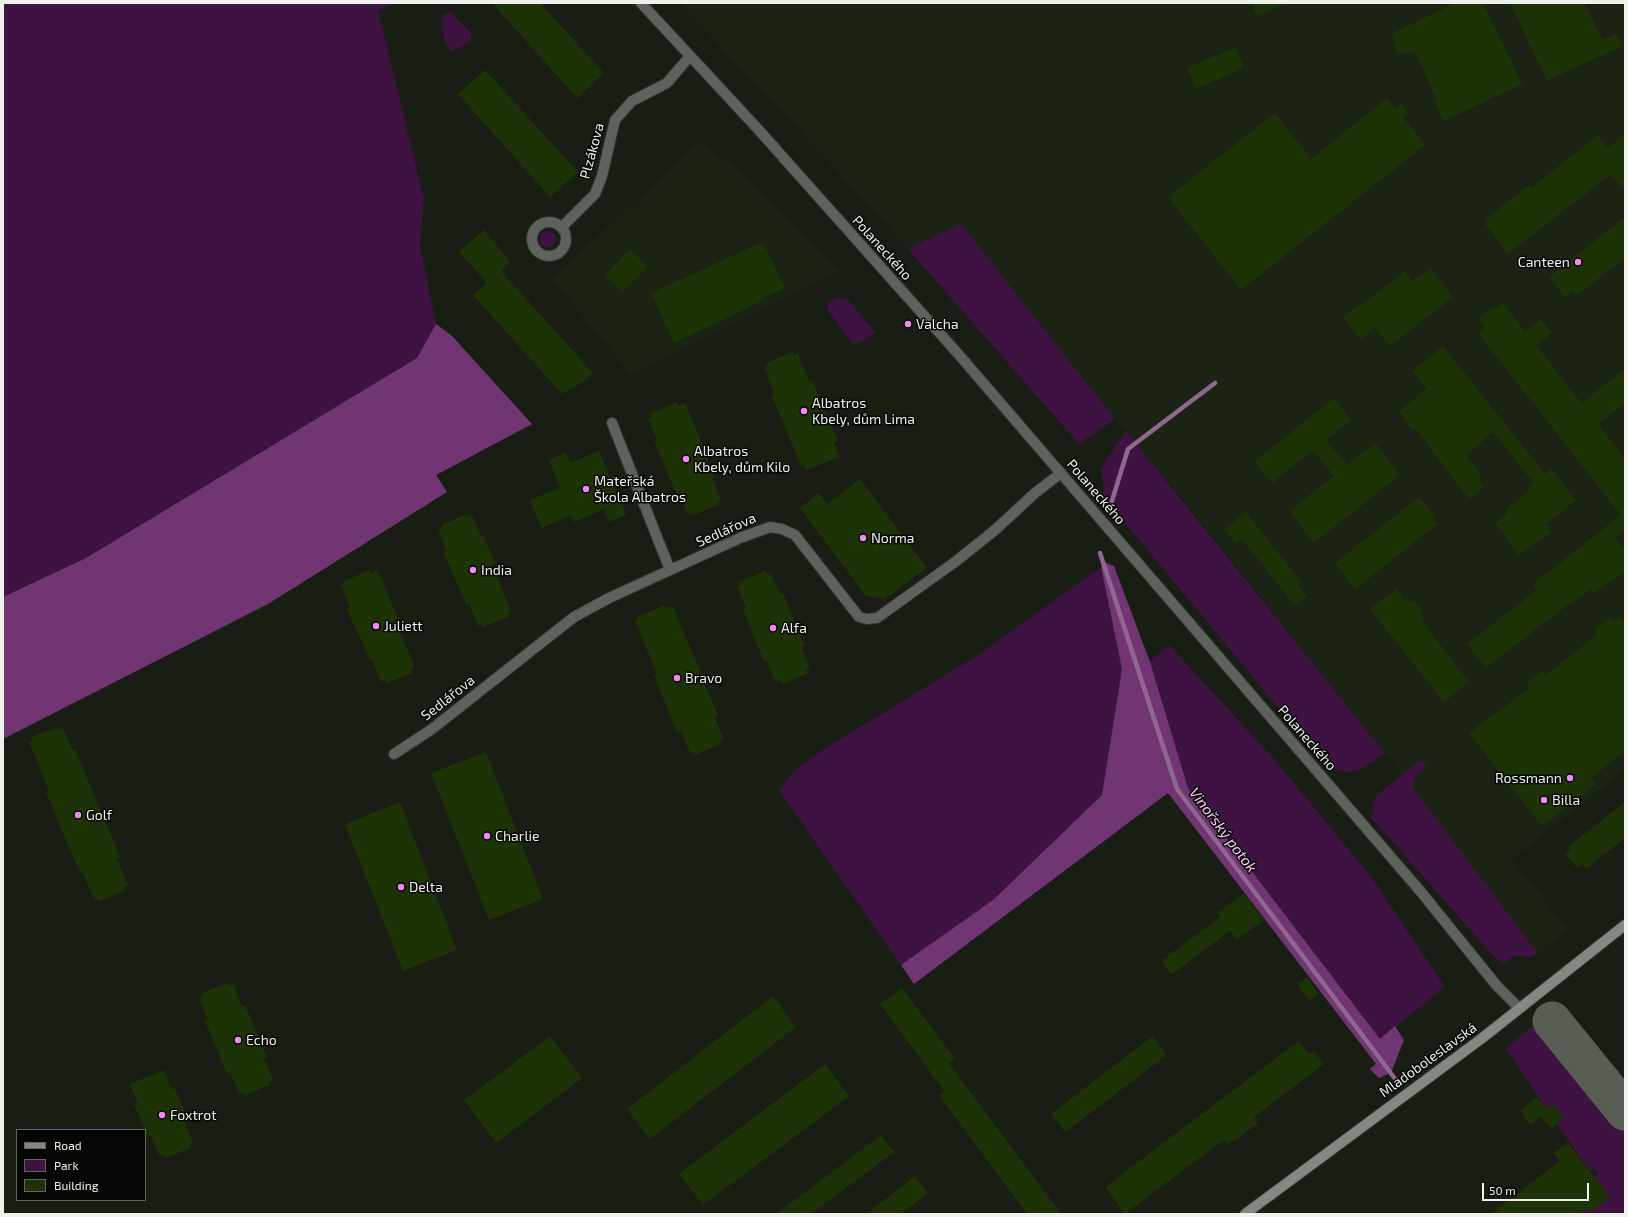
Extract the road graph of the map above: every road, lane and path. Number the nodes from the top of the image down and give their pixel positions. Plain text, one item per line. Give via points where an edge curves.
1 (641, 3) edge
2 (690, 56) junction
3 (562, 227) dead end
4 (612, 423) dead end
5 (1061, 473) junction
6 (670, 570) junction
7 (394, 754) dead end
8 (1625, 925) edge
9 (1519, 1008) junction
10 (1245, 1214) edge

1 - 2 street, Polaneckého
2 - 3 street, Plzákova via 667,83 632,101 615,120 602,176 595,194
2 - 5 street, Polaneckého via 955,350
4 - 6 street
5 - 6 street, Sedlářova via 1035,493 996,530 877,618 859,617 795,535 782,529 762,529
5 - 9 street, Polaneckého via 1416,886 1497,986
6 - 7 street, Sedlářova via 574,617 432,729
8 - 9 main road, Mladoboleslavská
9 - 10 main road, Mladoboleslavská

